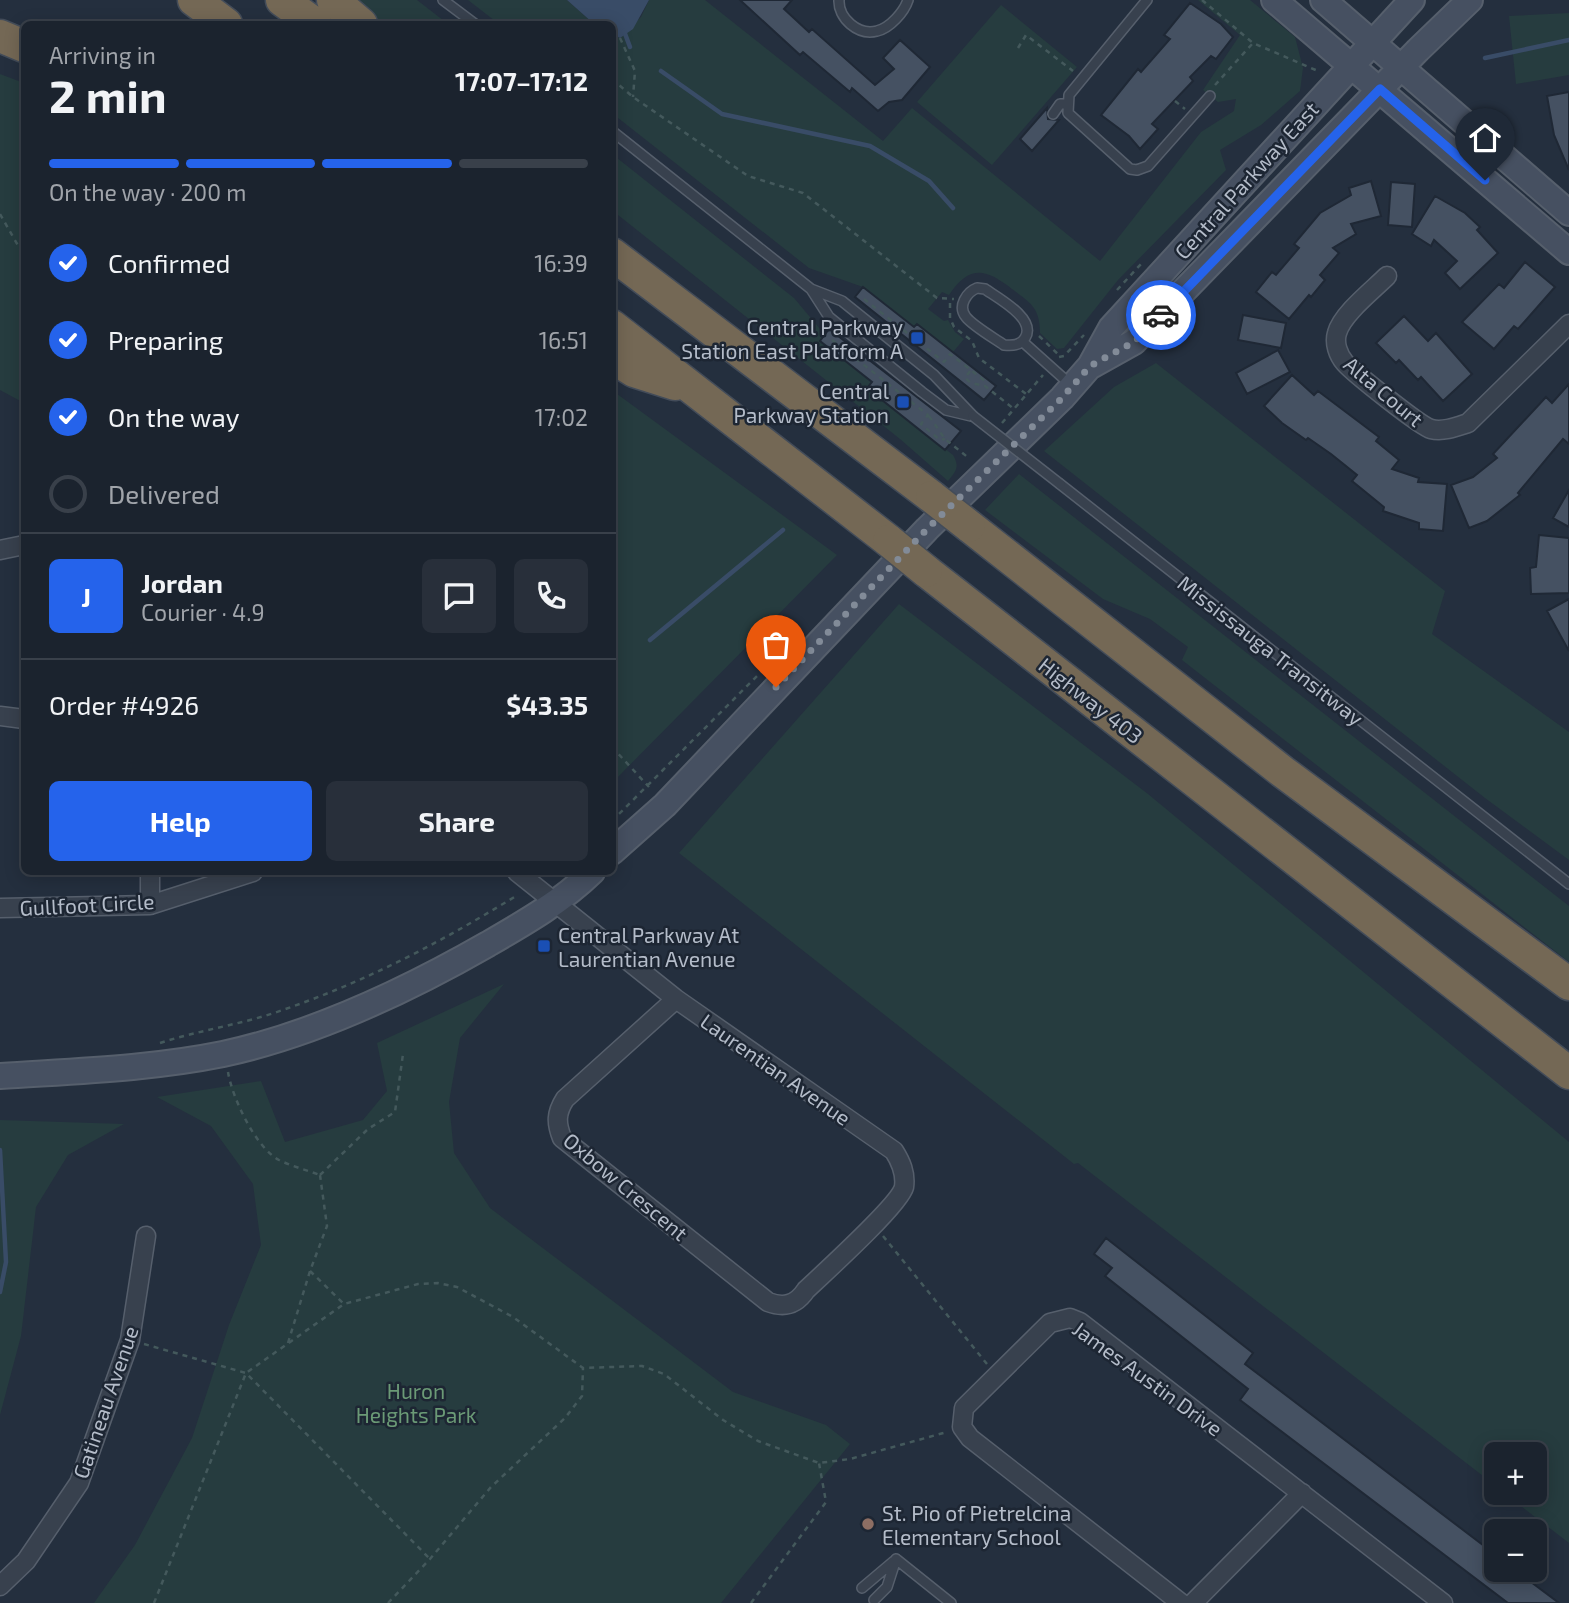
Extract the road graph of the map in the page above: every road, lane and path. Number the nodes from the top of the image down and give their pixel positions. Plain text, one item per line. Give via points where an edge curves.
1 (194, 0) edge
2 (282, 0) edge
3 (333, 0) edge
4 (443, 0) edge
5 (839, 0) edge
6 (908, 0) edge
7 (1147, 0) edge
8 (1202, 0) edge
9 (1275, 0) edge
10 (1323, 0) edge
11 (1412, 0) edge
12 (1469, 0) edge
13 (222, 21) edge
14 (311, 21) edge
15 (358, 21) edge
16 (471, 21) edge
17 (0, 36) edge
18 (620, 38) dead end
19 (1253, 43) junction
20 (1372, 43) junction
21 (21, 45) edge
22 (1018, 48) dead end
23 (1352, 65) junction
24 (1400, 68) junction
25 (1321, 72) dead end
26 (1083, 78) junction
27 (616, 82) edge
28 (1380, 89) junction
29 (1210, 96) joint
30 (633, 97) junction
31 (1067, 104) junction
32 (1053, 114) dead end
33 (616, 134) edge
34 (0, 214) edge
35 (1569, 214) edge
36 (21, 251) edge
37 (1569, 252) edge
38 (616, 257) edge
39 (1387, 276) dead end
40 (811, 289) junction
41 (864, 299) dead end
42 (964, 300) junction
43 (1569, 324) edge
44 (616, 329) edge
45 (832, 340) dead end
46 (1023, 342) junction
47 (616, 360) edge
48 (1090, 366) junction
49 (971, 370) junction
50 (985, 386) junction
51 (1073, 386) junction
52 (694, 389) junction
53 (1014, 409) dead end
54 (928, 415) junction
55 (973, 416) junction
56 (945, 439) junction
57 (970, 458) dead end
58 (21, 546) edge
59 (0, 550) edge
60 (0, 716) edge
61 (21, 719) edge
62 (616, 751) edge
63 (665, 805) junction
64 (616, 848) edge
65 (150, 875) edge
66 (244, 875) edge
67 (521, 875) edge
68 (590, 875) edge
69 (1569, 884) edge
70 (516, 896) dead end
71 (555, 903) junction
72 (150, 905) junction
73 (0, 908) edge
74 (1569, 984) edge
75 (676, 999) junction
76 (150, 1046) dead end
77 (224, 1054) junction
78 (403, 1054) dead end
79 (1569, 1073) edge
80 (0, 1076) edge
81 (320, 1175) junction
82 (874, 1224) junction
83 (146, 1236) dead end
84 (310, 1271) junction
85 (806, 1290) joint
86 (344, 1304) junction
87 (130, 1340) junction
88 (288, 1343) junction
89 (583, 1368) junction
90 (246, 1373) junction
91 (998, 1373) junction
92 (962, 1427) junction
93 (820, 1462) junction
94 (1302, 1493) junction
95 (430, 1559) junction
96 (896, 1559) junction
97 (0, 1586) edge
98 (862, 1588) dead end
99 (874, 1600) dead end
100 (1439, 1602) edge
101 (154, 1603) edge
102 (388, 1603) edge
103 (751, 1603) edge
104 (951, 1603) edge
105 (1181, 1603) edge
106 (1193, 1603) edge

1 - 13 highway
2 - 14 highway
3 - 15 highway
4 - 16 lane
5 - 6 lane via 839,10 847,21 859,30 876,32 892,23
7 - 26 lane
8 - 19 path
9 - 23 street
10 - 20 street
11 - 20 street, Central Parkway East
12 - 24 street, Central Parkway East
17 - 21 highway
18 - 30 path via 635,71
19 - 25 path
19 - 29 path
20 - 23 street, Central Parkway East
20 - 24 street
22 - 26 path via 1026,36
23 - 28 street
23 - 48 street, Central Parkway East via 1111,328
24 - 28 street, Central Parkway East
24 - 35 street
26 - 31 lane
27 - 30 path
28 - 37 street
28 - 48 street, Central Parkway East via 1134,342
29 - 31 lane via 1148,166 1137,170 1130,169 1068,113
30 - 42 path via 748,176 803,193 937,298
31 - 32 lane via 1060,104
33 - 40 lane, Mississauga Transitway
34 - 36 path
38 - 74 highway, bridge via 1283,772
39 - 43 street, Alta Court via 1346,318 1337,332 1336,348 1345,363 1431,429 1447,430 1468,423
40 - 55 lane, Mississauga Transitway via 842,301 934,375
40 - 55 lane, Mississauga Transitway via 829,317 922,392 946,410
41 - 49 path via 944,362 950,354
42 - 46 lane via 966,317 1004,345
42 - 46 lane via 970,291 985,289 1022,316 1027,325
44 - 52 highway, Highway 403
45 - 54 path
46 - 51 lane
47 - 52 highway via 634,371
48 - 51 street, Central Parkway East
49 - 50 path
49 - 50 path via 965,378
50 - 53 path
51 - 63 street, Central Parkway East via 927,529
52 - 79 highway, Highway 403, bridge
54 - 56 path
54 - 56 path via 920,424
55 - 69 lane, Mississauga Transitway, bridge
56 - 57 path
58 - 59 street
60 - 61 street
62 - 63 path
63 - 64 street, Central Parkway East
65 - 72 street
66 - 72 street, Gullfoot Circle
67 - 71 street, Laurentian Avenue
68 - 71 street
70 - 76 path via 369,977 272,1013
71 - 75 street, Laurentian Avenue
71 - 77 street via 435,974 338,1017
72 - 73 street, Gullfoot Circle
75 - 82 street, Laurentian Avenue via 894,1151 901,1163 904,1188
75 - 85 street, Oxbow Crescent via 565,1099 558,1109 562,1138 768,1302 790,1305
77 - 80 street via 143,1067
77 - 81 path via 230,1088 256,1138 276,1159
78 - 81 path via 395,1112 368,1129
81 - 84 path via 327,1226
82 - 85 street, Laurentian Avenue
82 - 91 path
83 - 87 street, Gatineau Avenue
84 - 86 path
84 - 88 path
86 - 88 path
86 - 89 path via 418,1284 457,1287 513,1317
87 - 90 path
87 - 97 street, Gatineau Avenue via 79,1483 26,1561
88 - 90 path
89 - 93 path via 642,1366 664,1374 758,1441
89 - 95 path via 582,1396 565,1418 491,1487
90 - 95 path
90 - 101 path
91 - 92 street, James Austin Drive via 964,1408
91 - 94 street, James Austin Drive via 1050,1324 1070,1318
92 - 93 path via 850,1459
92 - 105 street via 970,1438
93 - 103 path via 826,1502
94 - 100 street, James Austin Drive
94 - 106 street
95 - 102 path
96 - 98 lane
96 - 99 lane via 887,1587
96 - 104 lane

